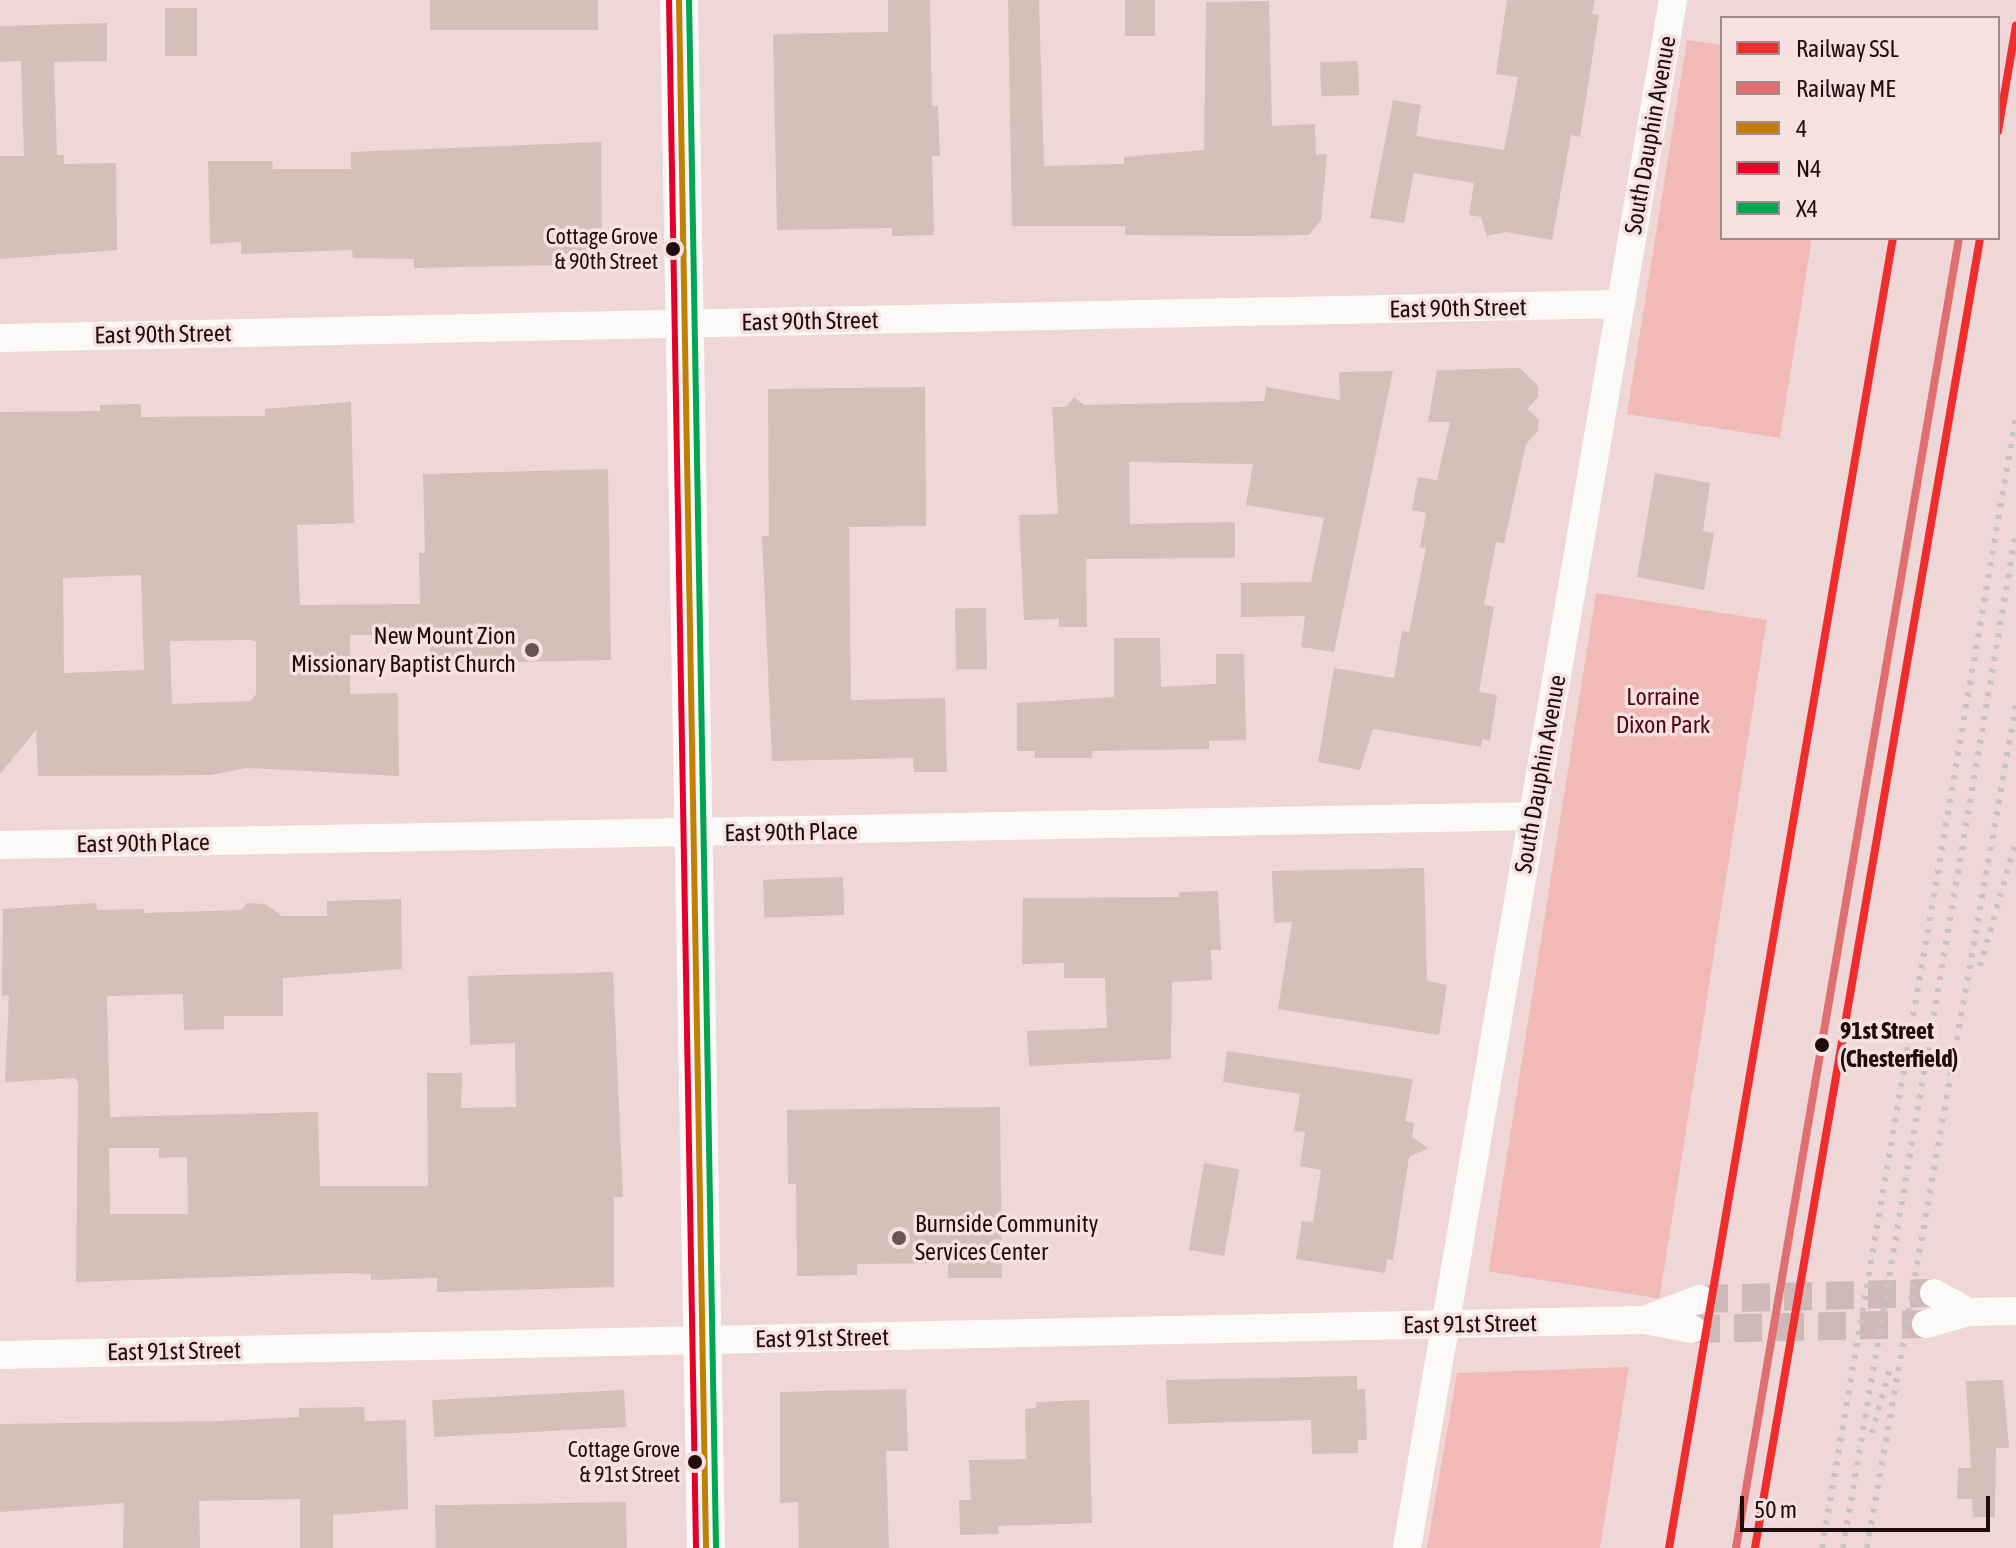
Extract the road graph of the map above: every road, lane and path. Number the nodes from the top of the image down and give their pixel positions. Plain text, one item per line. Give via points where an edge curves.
1 (679, 0) edge
2 (1673, 0) edge
3 (1621, 304) junction
4 (684, 324) junction
5 (0, 338) edge
6 (1533, 816) junction
7 (694, 834) junction
8 (0, 845) edge
9 (1934, 1293) tunnel mouth
10 (1700, 1299) tunnel mouth
11 (2016, 1311) edge
12 (1968, 1312) junction
13 (1644, 1320) junction
14 (1926, 1324) tunnel mouth
15 (1446, 1325) junction
16 (1692, 1329) tunnel mouth
17 (701, 1341) junction
18 (0, 1355) edge
19 (706, 1548) edge
20 (1407, 1548) edge

1 - 4 main road
2 - 3 street, South Dauphin Avenue
3 - 4 street, East 90th Street
3 - 6 street, South Dauphin Avenue
4 - 5 street, East 90th Street
4 - 7 main road
6 - 7 street, East 90th Place
6 - 15 street, South Dauphin Avenue
7 - 8 street, East 90th Place
7 - 17 main road
9 - 12 street
10 - 13 street, East 91st Street
11 - 12 street
12 - 14 street
13 - 15 street, East 91st Street
13 - 16 street, East 91st Street
15 - 17 street, East 91st Street
15 - 20 street, South Dauphin Avenue
17 - 18 street, East 91st Street
17 - 19 main road

